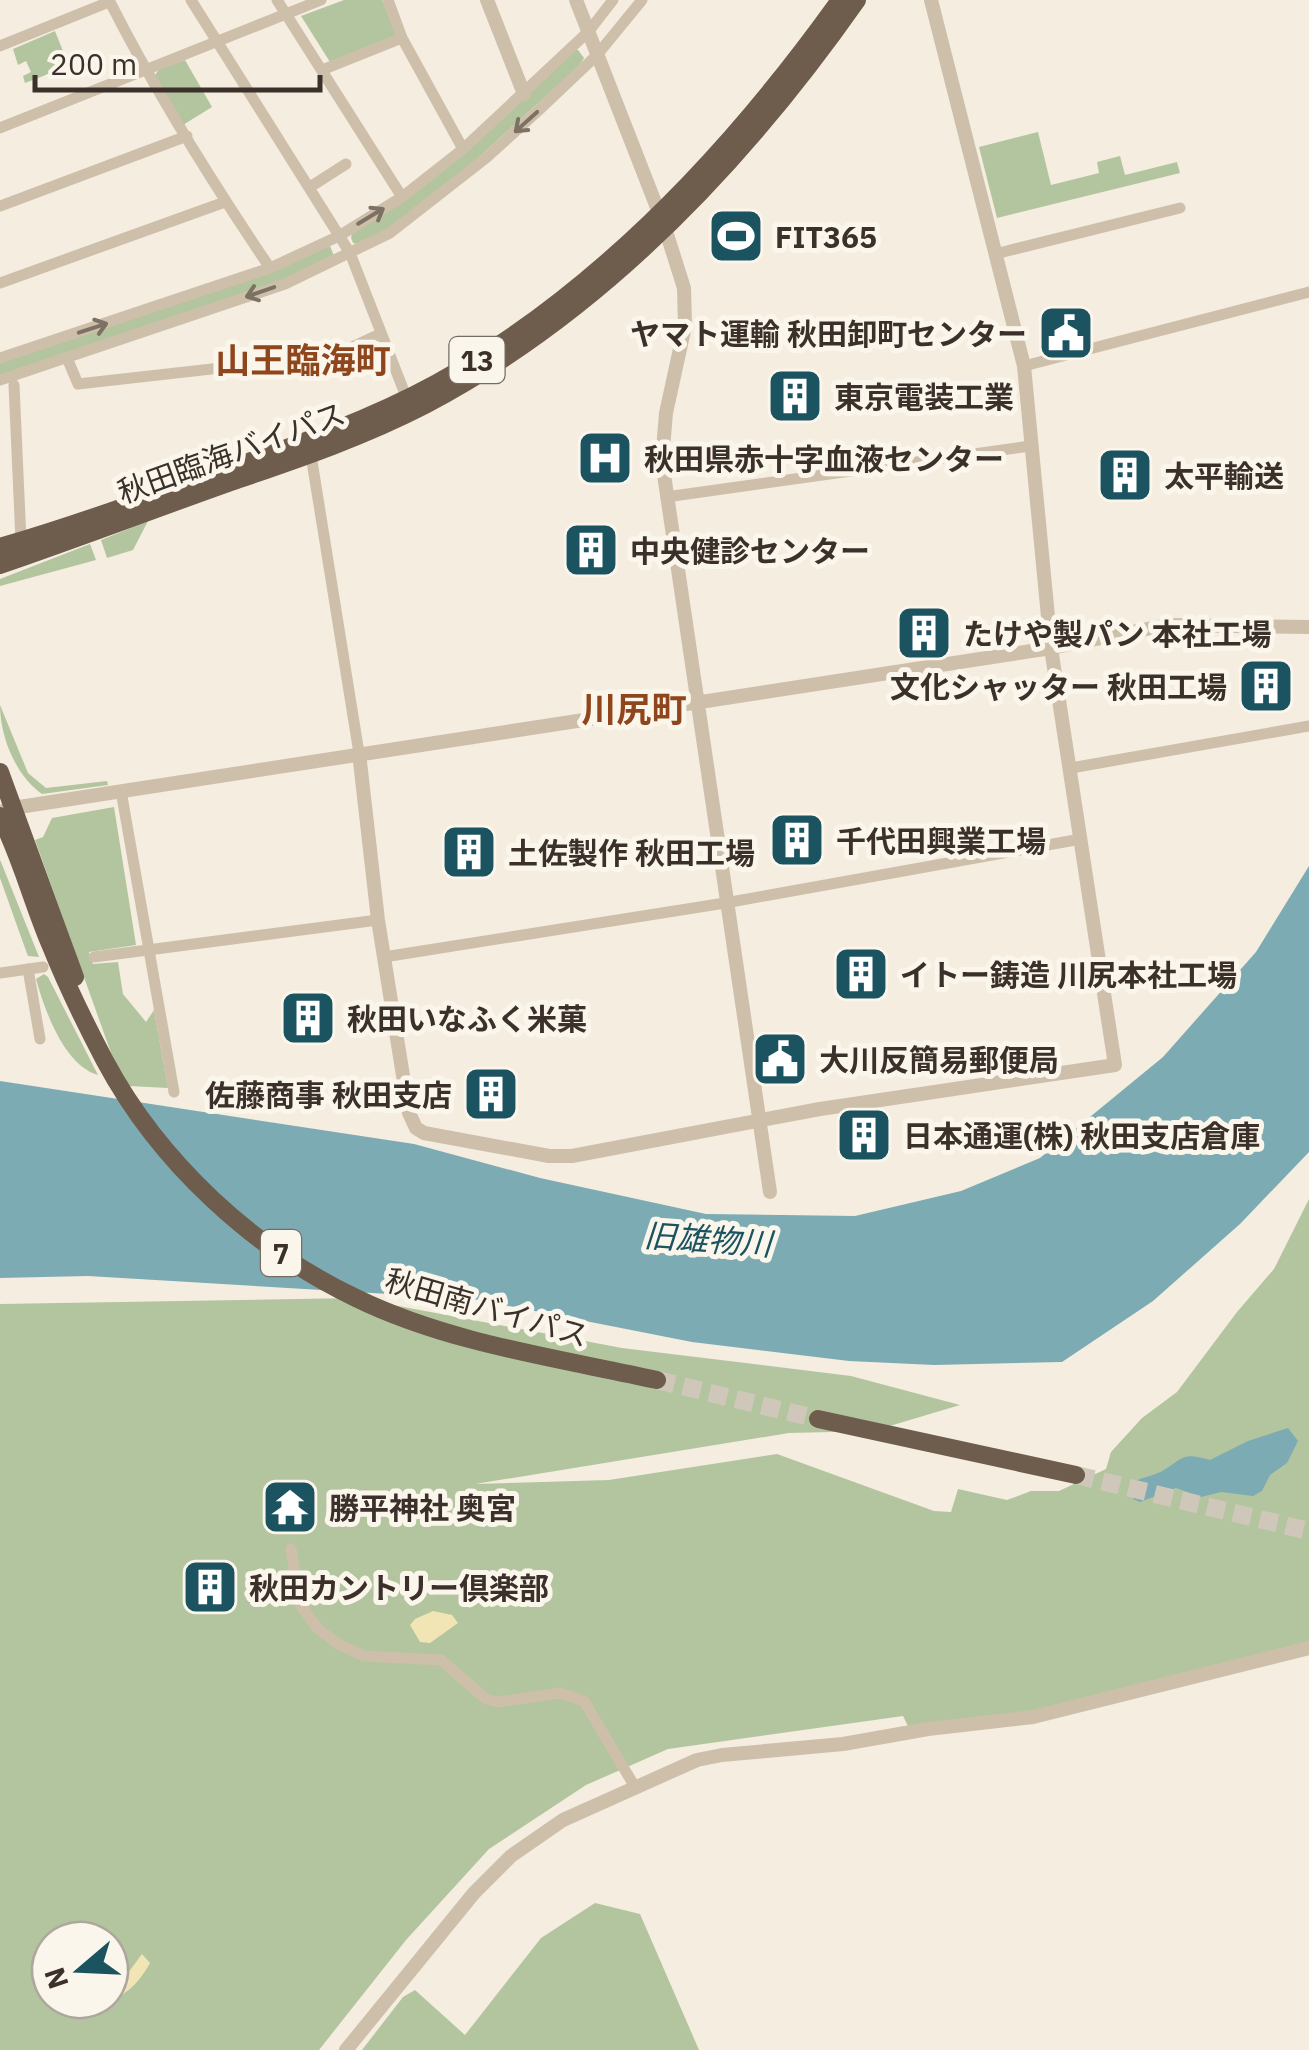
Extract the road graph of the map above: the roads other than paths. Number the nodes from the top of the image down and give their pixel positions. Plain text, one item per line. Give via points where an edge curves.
1 (191, 0) edge
2 (277, 0) edge
3 (321, 0) edge
4 (388, 0) edge
5 (488, 0) edge
6 (576, 0) edge
7 (613, 0) edge
8 (642, 0) edge
9 (840, 0) edge
10 (857, 0) edge
11 (931, 0) edge
12 (109, 1) edge
13 (286, 14) junction
14 (588, 32) junction
15 (402, 38) junction
16 (218, 40) junction
17 (0, 46) edge
18 (597, 54) junction
19 (145, 69) junction
20 (322, 70) junction
21 (524, 94) junction
22 (0, 128) edge
23 (188, 136) junction
24 (463, 149) junction
25 (346, 164) dead end
26 (310, 187) junction
27 (402, 197) junction
28 (225, 202) junction
29 (0, 206) edge
30 (1180, 208) dead end
31 (662, 221) junction
32 (339, 236) junction
33 (350, 254) junction
34 (995, 254) junction
35 (270, 268) junction
36 (0, 283) edge
37 (1309, 292) edge
38 (380, 334) junction
39 (0, 358) edge
40 (67, 358) junction
41 (1024, 366) junction
42 (0, 380) edge
43 (14, 385) dead end
44 (407, 399) junction
45 (1030, 446) junction
46 (310, 448) junction
47 (666, 498) junction
48 (21, 541) junction
49 (0, 547) edge
50 (0, 565) edge
51 (1309, 627) edge
52 (1051, 648) junction
53 (696, 701) junction
54 (1309, 726) edge
55 (359, 753) junction
56 (1071, 768) junction
57 (0, 772) edge
58 (122, 790) junction
59 (5, 812) edge
60 (1082, 839) junction
61 (725, 903) junction
62 (378, 920) junction
63 (148, 950) junction
64 (94, 957) dead end
65 (384, 957) junction
66 (43, 967) dead end
67 (28, 969) junction
68 (0, 972) edge
69 (40, 1038) dead end
70 (174, 1092) dead end
71 (761, 1120) junction
72 (770, 1192) dead end
73 (657, 1380) tunnel mouth
74 (818, 1418) tunnel mouth
75 (1076, 1475) tunnel mouth
76 (291, 1549) dead end
77 (1309, 1648) edge
78 (635, 1787) junction
79 (346, 2050) edge

1 - 16 street
2 - 13 street
3 - 13 street
4 - 15 street
5 - 21 street
6 - 14 street
7 - 14 street
8 - 18 street
9 - 31 highway, 秋田臨海バイパス / 13
10 - 31 highway, 秋田臨海バイパス / 13 via 776,107
11 - 34 street
12 - 17 street
12 - 19 street
13 - 16 street
13 - 20 street
14 - 18 street
14 - 21 street
15 - 20 street
15 - 24 street
16 - 19 street
16 - 26 street
18 - 31 street
18 -> 33 street via 436,199
19 - 22 street
19 - 23 street
20 - 27 street
21 - 24 street
23 - 28 street
23 - 29 street
24 - 27 street
25 - 26 street
26 - 32 street
32 -> 27 street
28 - 35 street
28 - 36 street
30 - 34 street
31 - 44 highway, 秋田臨海バイパス / 13 via 540,317
31 - 46 highway, 秋田臨海バイパス / 13 via 579,304 516,350 425,404
31 - 47 street via 686,305 664,434
32 - 33 street
32 - 35 street
33 - 38 street
33 -> 40 street via 285,284
34 - 41 street
39 -> 35 street
37 - 41 street
38 - 40 street via 335,355 78,384
38 - 44 street
40 - 42 street
41 - 45 street
43 - 48 street
44 - 46 highway, 秋田臨海バイパス / 13
45 - 47 street
45 - 52 street
46 - 48 highway, 秋田臨海バイパス / 13
46 - 50 highway, 秋田臨海バイパス / 13
46 - 55 street
47 - 53 street
48 - 49 highway, 秋田臨海バイパス / 13
51 - 52 street via 1168,625
52 - 53 street
52 - 56 street
53 - 55 street
53 - 61 street
54 - 56 street
55 - 58 street
55 - 62 street
56 - 60 street
57 - 59 highway, 秋田南バイパス / 7
58 - 59 street
58 - 63 street
59 - 73 highway, 秋田南バイパス / 7 via 103,1058 149,1129 196,1183 294,1262 356,1298 507,1347
60 - 61 street
60 - 71 street via 1115,1065
61 - 65 street
61 - 71 street
62 - 63 street
62 - 65 street
63 - 64 street
63 - 70 street
65 - 71 street via 409,1113 424,1133 561,1156
66 - 67 street
67 - 68 street
67 - 69 street
71 - 72 street
74 - 75 highway
76 - 78 street via 300,1604 338,1644 364,1656 441,1660 498,1702 560,1693 584,1701
77 - 78 street via 1034,1717 722,1754
78 - 79 street via 563,1820 511,1856

